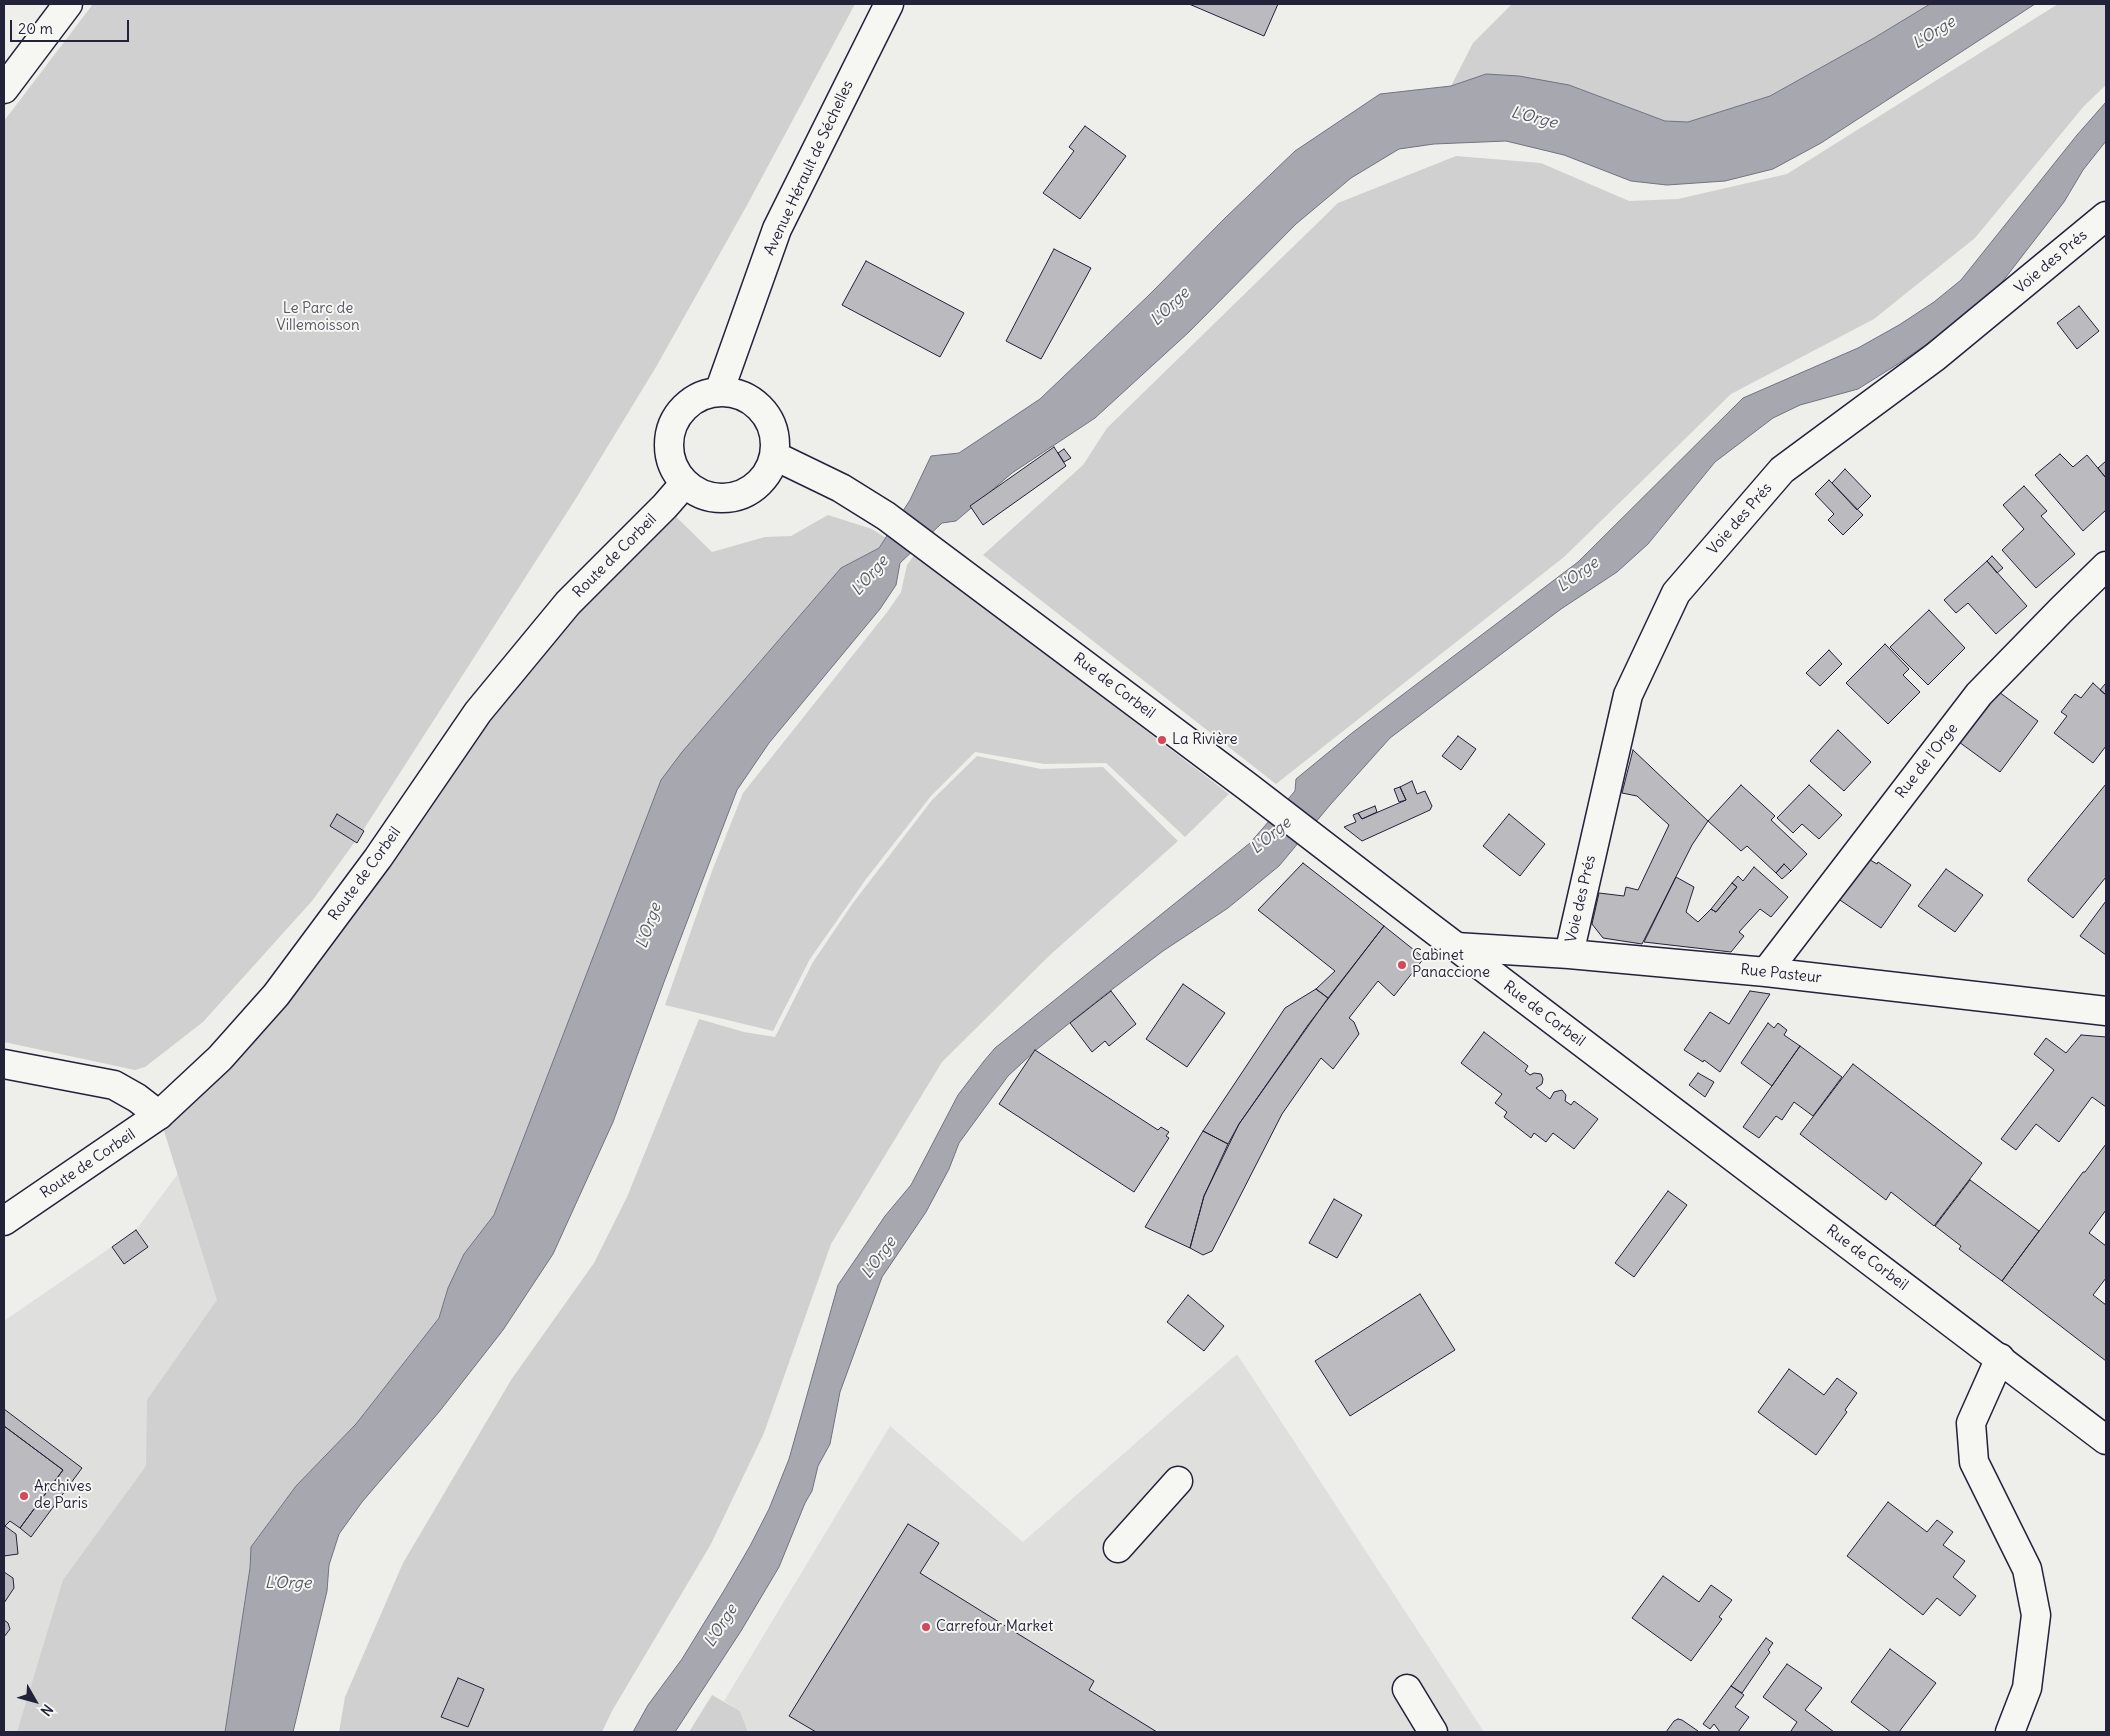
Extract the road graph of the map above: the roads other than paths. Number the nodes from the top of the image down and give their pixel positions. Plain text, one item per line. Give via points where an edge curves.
1 (68, 4) edge
2 (889, 4) edge
3 (4, 89) edge
4 (2106, 216) edge
5 (719, 392) junction
6 (775, 456) junction
7 (685, 483) junction
8 (2106, 566) edge
9 (1456, 947) junction
10 (1569, 954) junction
11 (1766, 972) junction
12 (2106, 1011) edge
13 (4, 1064) edge
14 (159, 1115) junction
15 (4, 1221) edge
16 (2000, 1358) junction
17 (2106, 1440) edge
18 (1178, 1481) dead end
19 (1118, 1548) dead end
20 (1407, 1689) dead end
21 (1434, 1732) edge
22 (2010, 1732) edge

1 - 3 main road
2 - 5 main road, Avenue Hérault de Séchelles via 777,229
4 - 10 main road, Voie des Prés via 1935,357 1782,470 1676,593 1628,695
5 - 6 main road via 735,393 762,409 775,437
5 - 7 main road via 691,402 673,426 670,456
6 - 7 main road via 761,480 736,496 709,496
6 - 9 main road, Rue de Corbeil via 841,488 886,516
7 - 14 main road, Route de Corbeil via 568,603 478,712 378,858 276,995 220,1058
8 - 11 main road, Rue de l'Orge via 1979,694
9 - 10 main road, Rue Pasteur
9 - 16 main road, Rue de Corbeil
10 - 11 main road, Rue Pasteur
11 - 12 main road, Rue Pasteur
13 - 14 main road via 114,1085
14 - 15 main road, Route de Corbeil
16 - 17 main road, Rue de Corbeil
16 - 22 main road via 1971,1423 1974,1462 2027,1569 2036,1615 2027,1688
18 - 19 main road
20 - 21 main road

